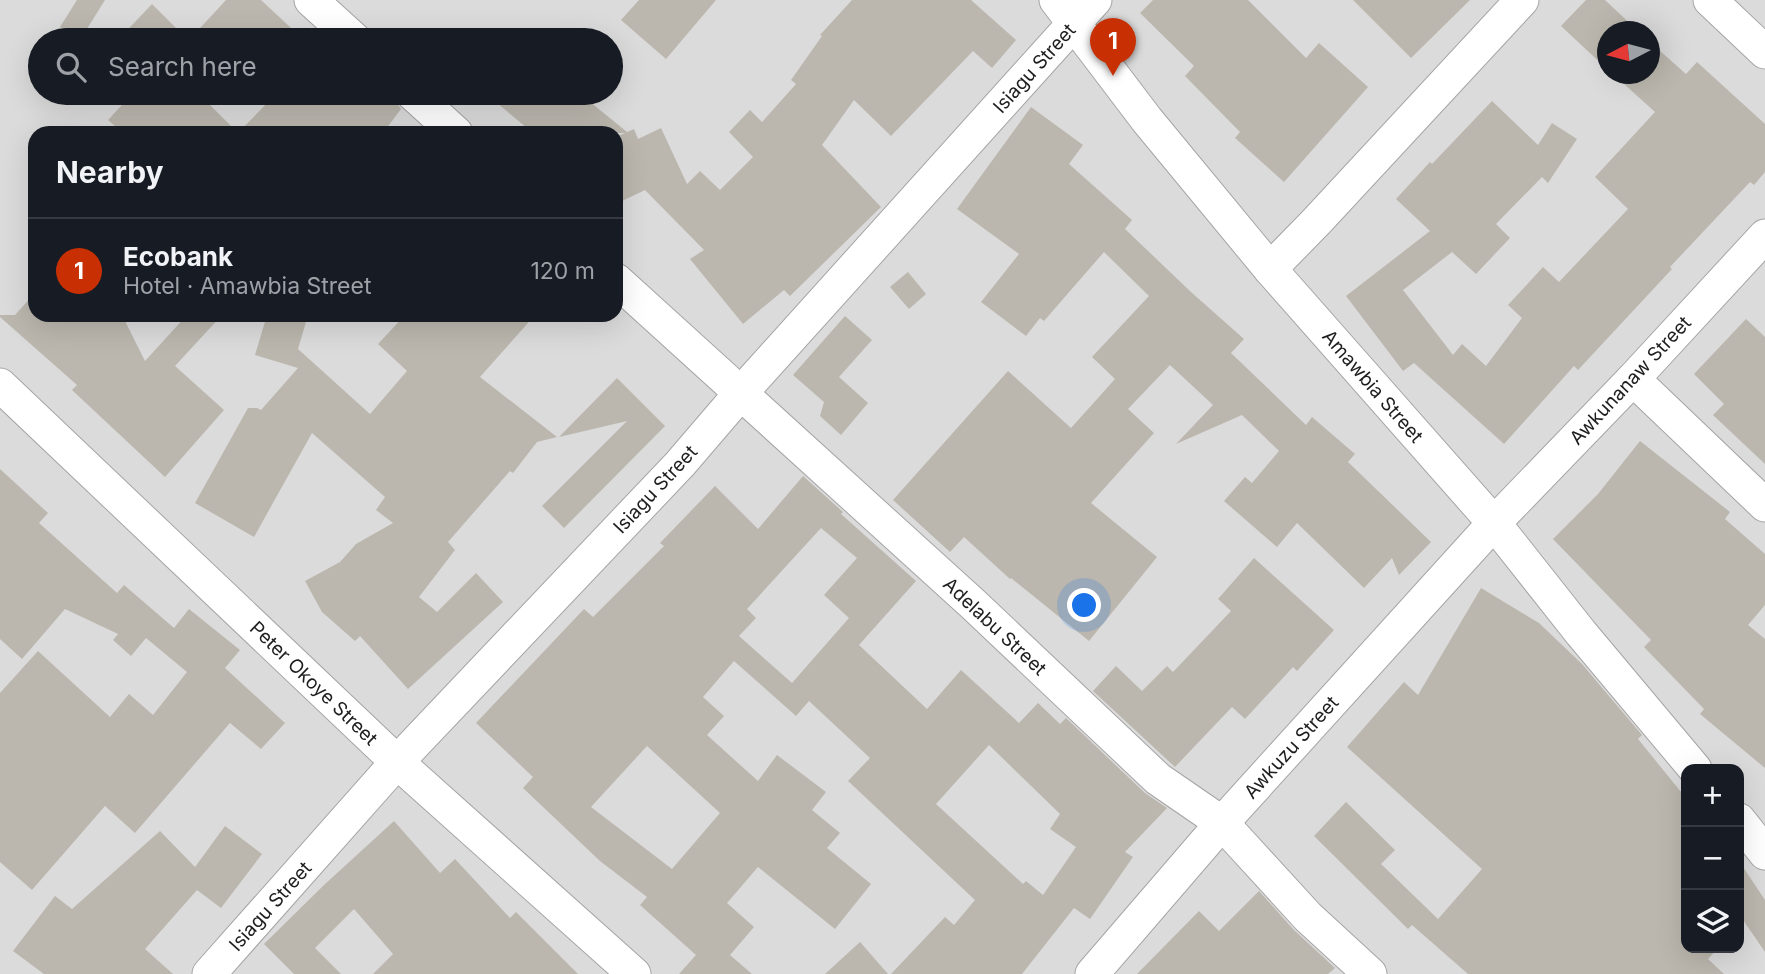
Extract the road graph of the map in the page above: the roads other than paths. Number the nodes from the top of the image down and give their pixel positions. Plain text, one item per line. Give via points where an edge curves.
1 (311, 0) edge
2 (1522, 0) edge
3 (1710, 0) edge
4 (1075, 7) edge
5 (342, 28) edge
6 (1765, 51) edge
7 (425, 105) edge
8 (448, 126) edge
9 (1765, 236) edge
10 (1270, 269) junction
11 (623, 286) edge
12 (1633, 379) junction
13 (0, 385) edge
14 (740, 394) junction
15 (1765, 505) edge
16 (1494, 523) junction
17 (397, 762) junction
18 (1691, 764) edge
19 (1222, 823) junction
20 (1744, 826) edge
21 (1765, 853) edge
22 (209, 974) edge
23 (634, 974) edge
24 (1093, 974) edge
25 (1370, 974) edge

1 - 5 street
2 - 10 street
3 - 6 street
4 - 10 street, Amawbia Street via 1146,120
4 - 14 street, Isiagu Street
7 - 8 street
9 - 12 street, Awkunanaw Street
10 - 16 street, Amawbia Street
11 - 14 street, Adelabu Street
12 - 15 street
12 - 16 street, Awkunanaw Street
13 - 17 street, Peter Okoye Street
14 - 17 street, Isiagu Street via 680,464
14 - 19 street, Adelabu Street via 1158,779
16 - 18 street, Amawbia Street
16 - 19 street, Awkuzu Street
17 - 22 street, Isiagu Street
17 - 23 street, Peter Okoye Street
19 - 24 street, Awkuzu Street
19 - 25 street, Adelabu Street via 1308,917
20 - 21 street

